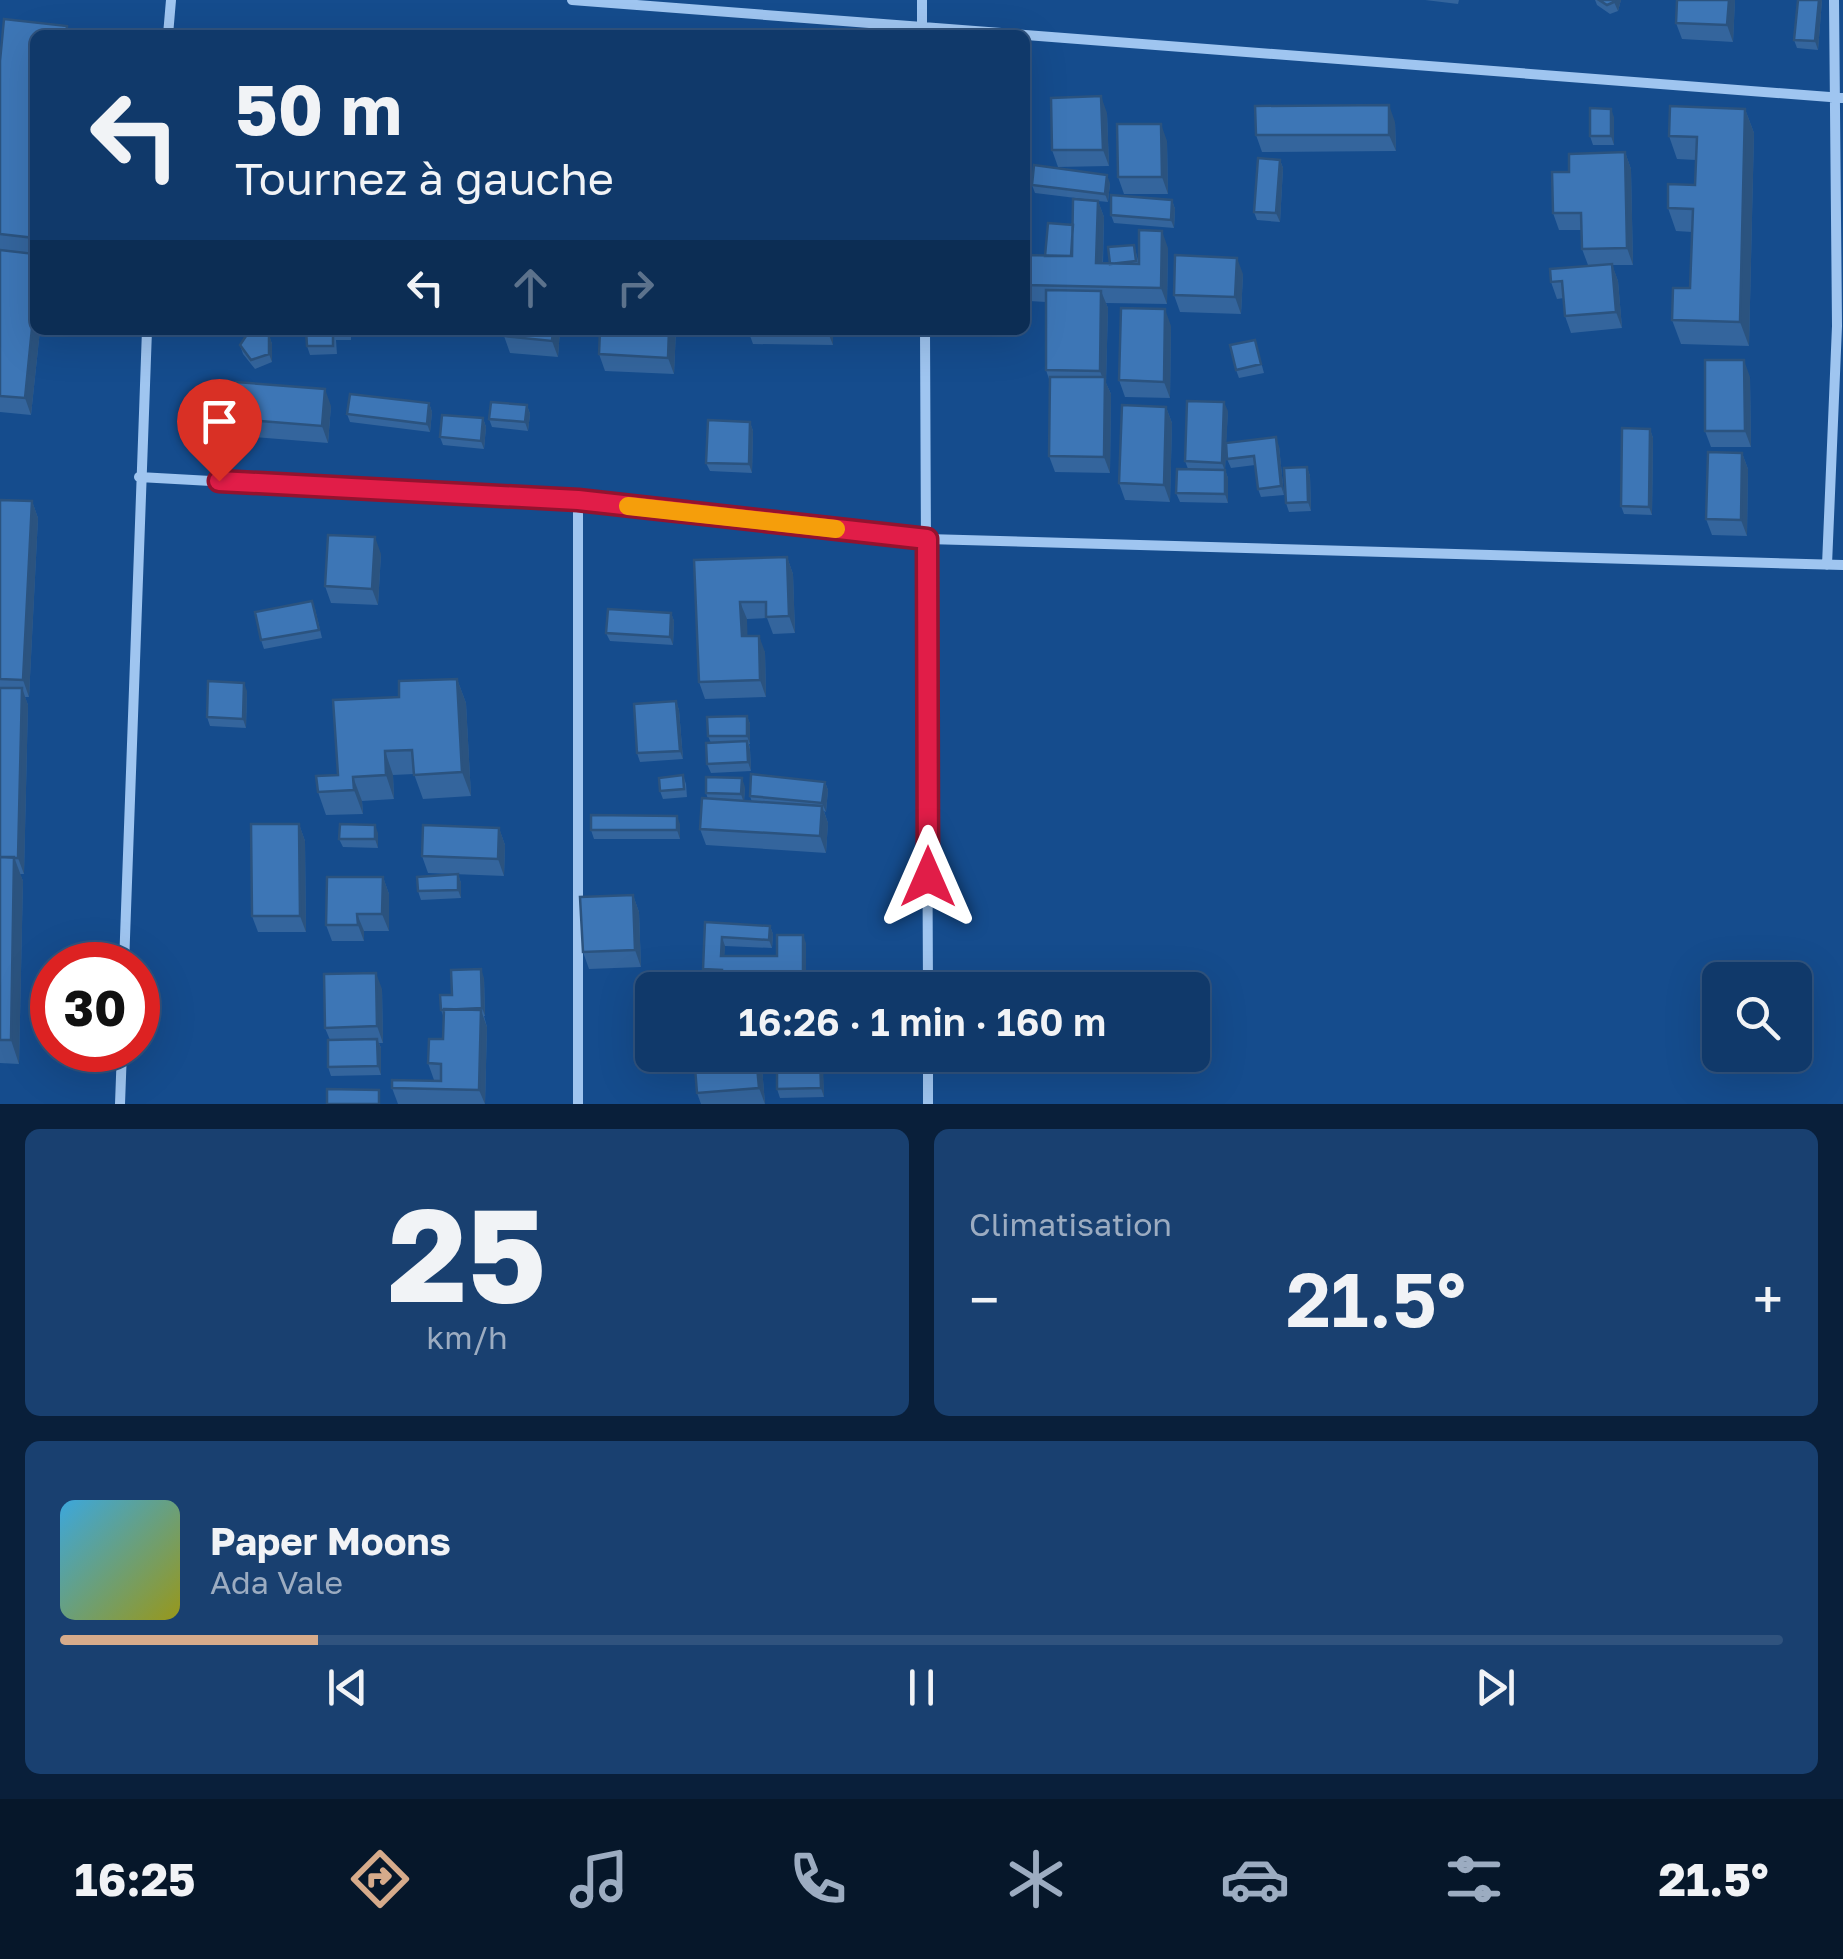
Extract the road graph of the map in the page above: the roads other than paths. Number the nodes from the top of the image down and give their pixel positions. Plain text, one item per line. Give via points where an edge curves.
1 (171, 0) edge
2 (572, 0) edge
3 (922, 0) edge
4 (1834, 0) edge
5 (168, 30) edge
6 (911, 30) edge
7 (922, 30) edge
8 (1030, 39) edge
9 (1839, 98) edge
10 (146, 335) edge
11 (925, 335) edge
12 (140, 476) junction
13 (578, 500) junction
14 (927, 539) junction
15 (1827, 565) junction
16 (1843, 565) edge
17 (125, 942) edge
18 (928, 972) edge
19 (121, 1072) edge
20 (928, 1072) edge
21 (120, 1104) edge
22 (578, 1104) edge
23 (928, 1104) edge

1 - 5 street
2 - 6 street
3 - 7 street
4 - 9 street
8 - 9 street
9 - 15 street
10 - 12 street
11 - 14 street
12 - 13 street
12 - 17 street
13 - 14 street
13 - 22 street
14 - 15 street
14 - 18 street
15 - 16 street
19 - 21 street
20 - 23 street

